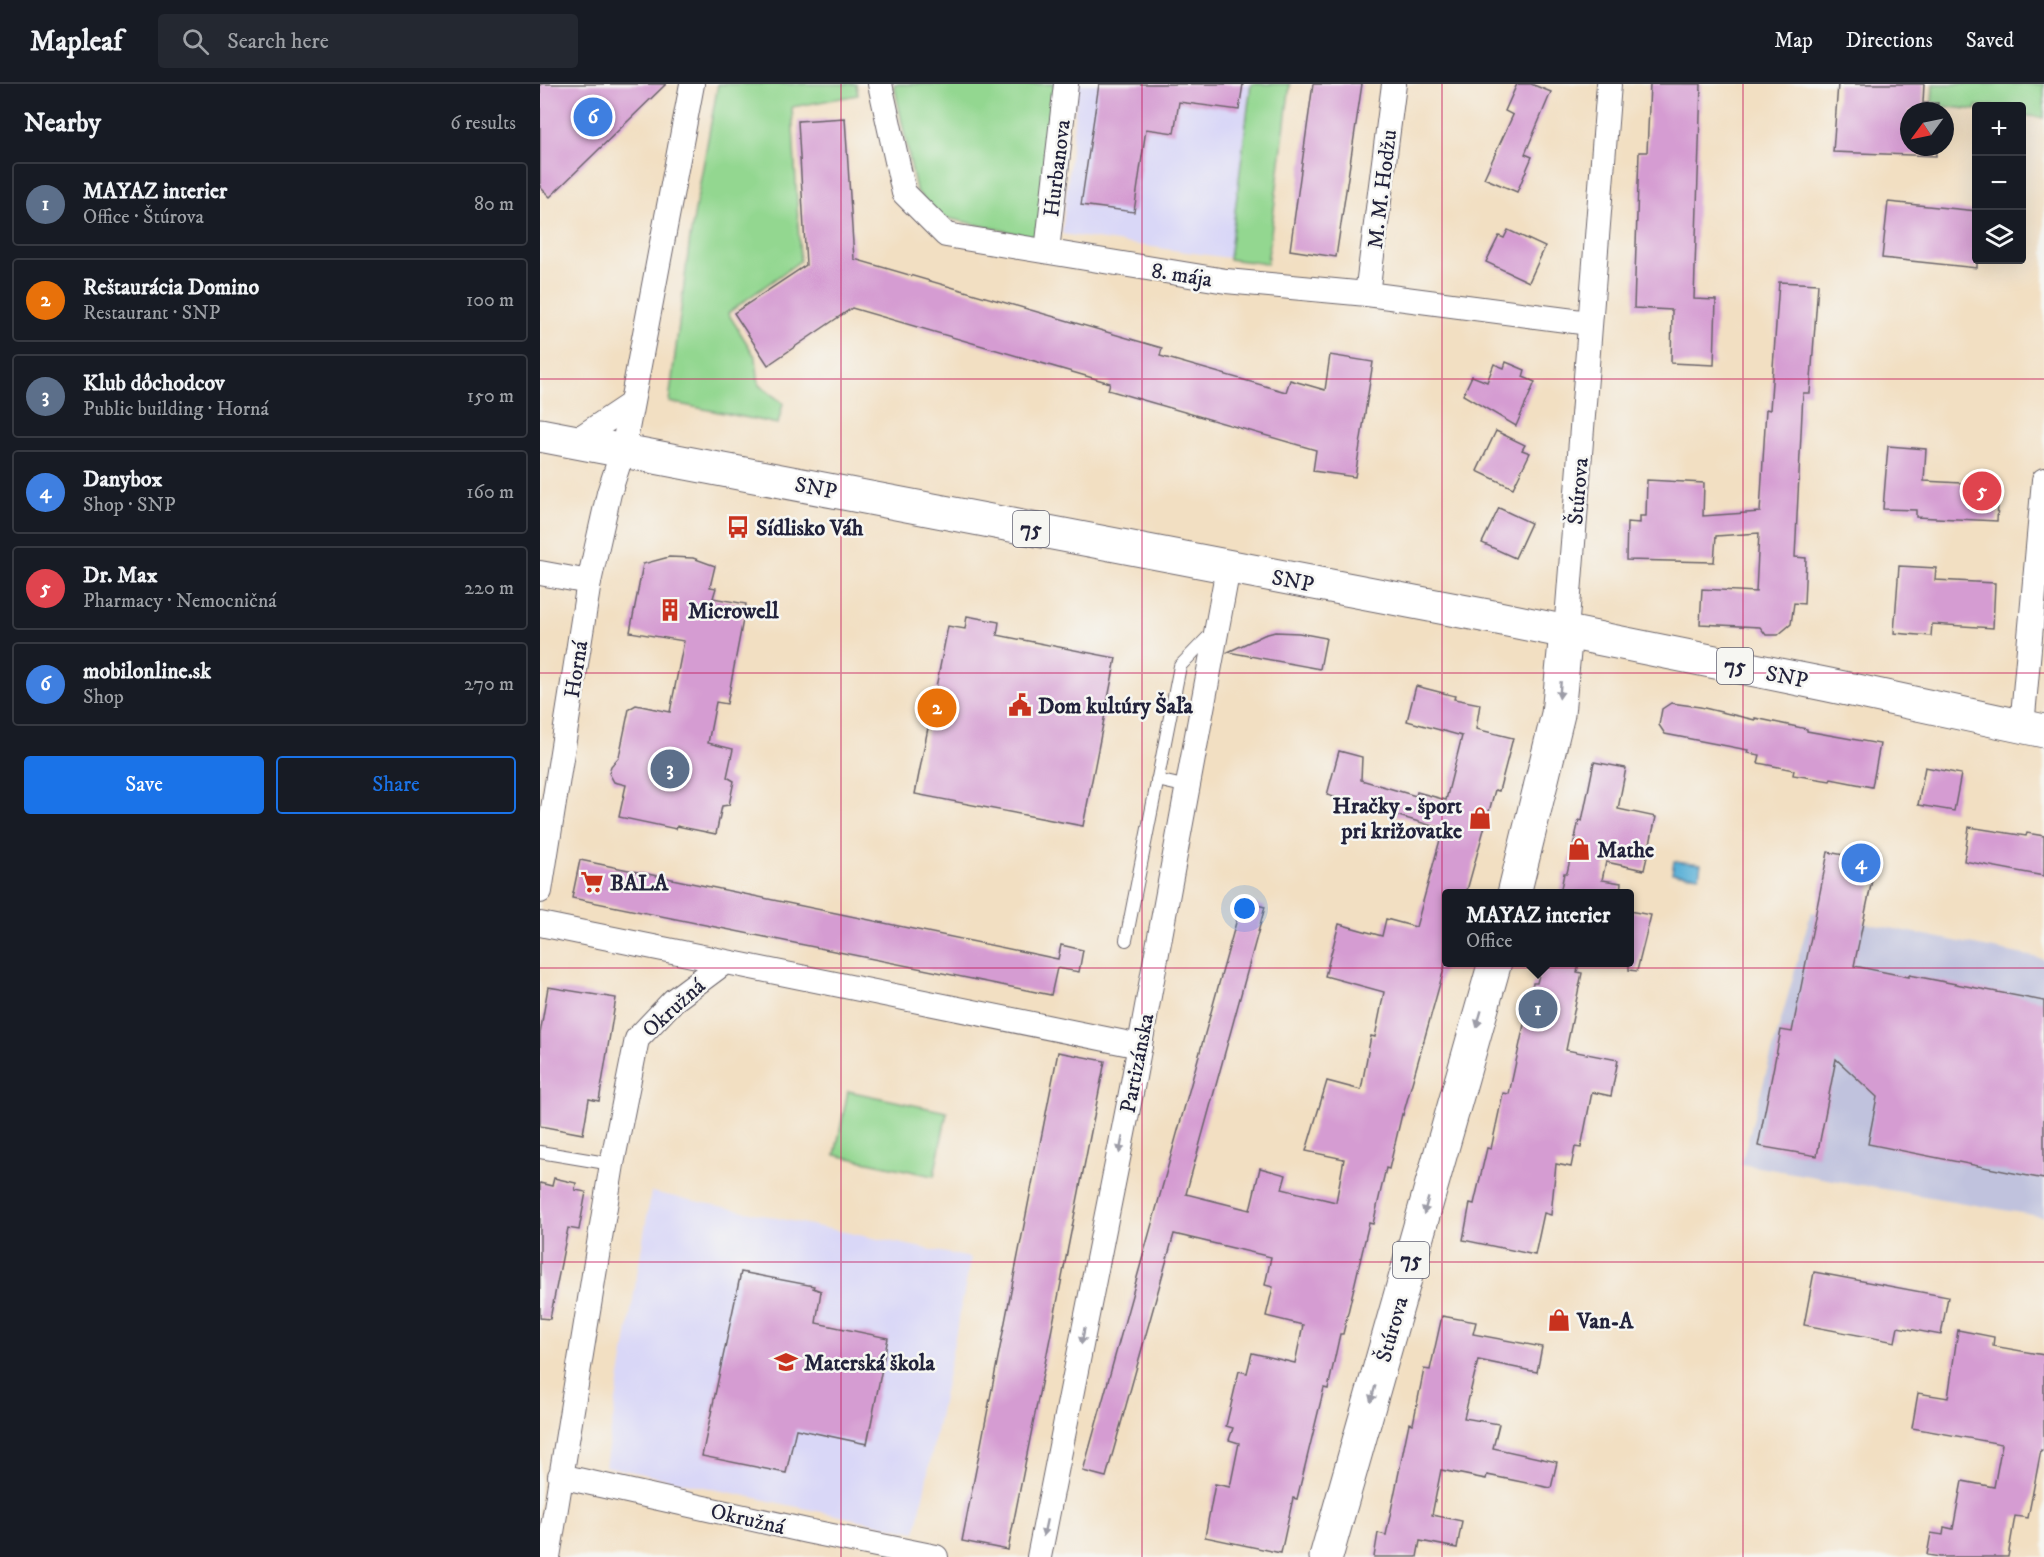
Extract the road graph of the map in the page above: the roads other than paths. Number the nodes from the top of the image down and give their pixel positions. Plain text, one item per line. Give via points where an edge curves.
1 (692, 84) edge
2 (880, 84) edge
3 (1066, 84) edge
4 (1394, 84) edge
5 (1609, 84) edge
6 (1047, 251) junction
7 (1367, 294) junction
8 (1589, 323) junction
9 (631, 404) junction
10 (540, 435) edge
11 (574, 442) junction
12 (623, 450) junction
13 (2043, 495) edge
14 (1228, 568) junction
15 (540, 573) edge
16 (589, 582) junction
17 (1217, 627) junction
18 (1566, 632) junction
19 (2033, 729) edge
20 (1157, 780) junction
21 (1188, 787) junction
22 (1515, 889) edge
23 (540, 891) edge
24 (540, 924) edge
25 (1126, 940) dead end
26 (725, 962) junction
27 (1494, 967) edge
28 (1140, 1046) junction
29 (540, 1152) edge
30 (612, 1164) junction
31 (560, 1476) junction
32 (548, 1557) edge
33 (936, 1557) edge
34 (1039, 1557) edge
35 (1326, 1557) edge

1 - 9 street, Horná
2 - 6 street, 8. mája via 904,193 946,235
3 - 6 street, Hurbanova
4 - 7 street, M. M. Hodžu
5 - 8 street, Štúrova
6 - 7 street, 8. mája via 1226,281
7 - 8 street, 8. mája
8 - 18 street, Štúrova
9 - 11 street
9 - 12 street, Horná
10 - 11 main road, SNP / 75
11 - 12 main road, SNP / 75
12 - 14 main road, SNP / 75
12 - 16 street, Horná
13 - 19 street
14 - 17 street, Partizánska
14 - 18 main road, SNP / 75
15 - 16 street
16 - 23 street, Horná
17 - 20 lane via 1180,666
17 - 21 street, Partizánska
18 - 19 main road, SNP / 75
18 -> 22 main road, Štúrova via 1558,714
20 - 21 lane
20 - 25 lane
21 - 28 street, Partizánska
24 - 26 street
26 - 28 street, Okružná
26 - 30 street, Okružná via 674,1000 636,1039
27 -> 35 main road, Štúrova / 75
28 -> 34 street, Partizánska
29 - 30 lane
30 - 31 street, Okružná
31 - 32 street, Okružná
31 - 33 street, Okružná

